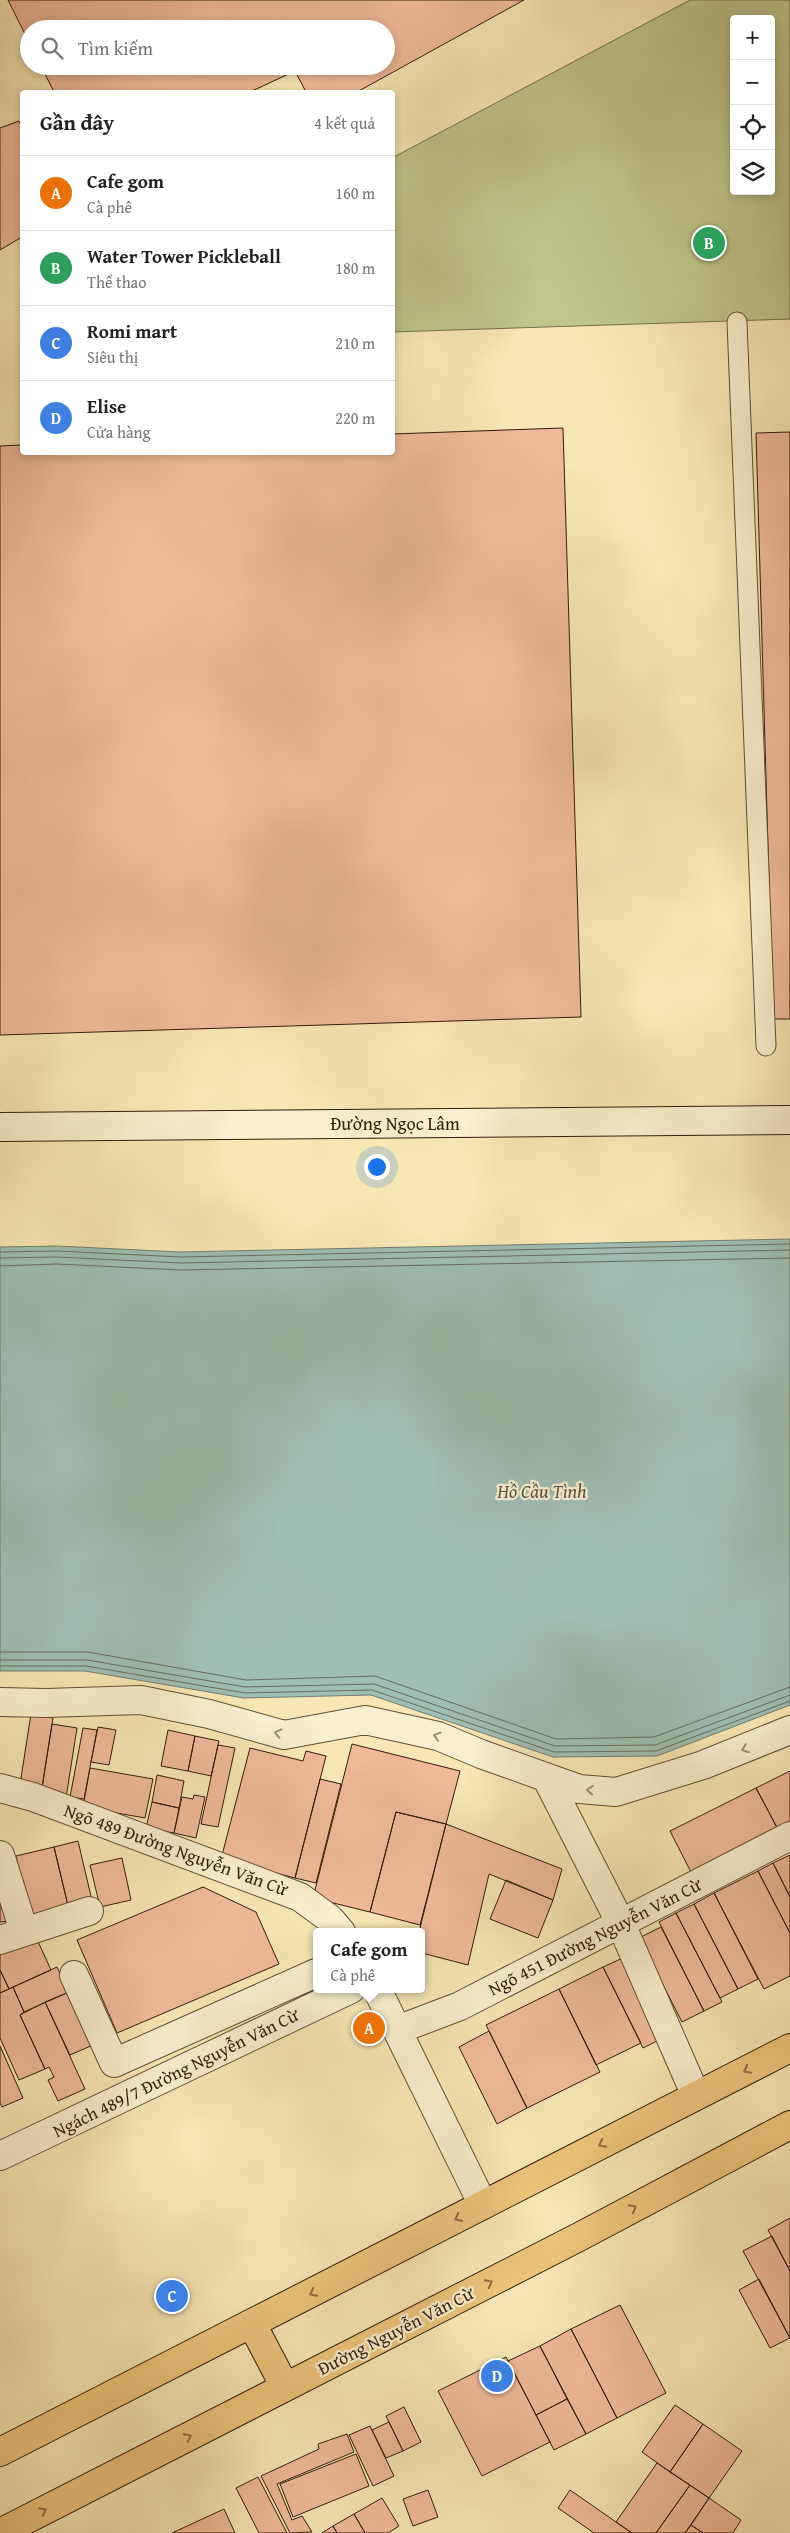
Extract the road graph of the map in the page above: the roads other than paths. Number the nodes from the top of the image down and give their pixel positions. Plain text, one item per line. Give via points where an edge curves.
1 (737, 322) dead end
2 (766, 1046) dead end
3 (790, 1120) edge
4 (0, 1127) edge
5 (0, 1702) edge
6 (790, 1730) edge
7 (546, 1777) junction
8 (0, 1788) edge
9 (790, 1836) edge
10 (0, 1855) edge
11 (89, 1911) dead end
12 (621, 1924) junction
13 (338, 1928) edge
14 (12, 1936) edge
15 (313, 1974) edge
16 (74, 1975) dead end
17 (343, 1993) edge
18 (379, 1993) edge
19 (398, 2030) junction
20 (790, 2048) edge
21 (696, 2096) junction
22 (790, 2126) edge
23 (0, 2156) edge
24 (483, 2205) junction
25 (252, 2324) junction
26 (285, 2387) junction
27 (0, 2452) edge
28 (0, 2533) edge

1 - 2 lane
3 - 4 street, Đường Ngọc Lâm
7 -> 5 street via 438,1736 365,1720 284,1735 209,1714 141,1700
6 -> 7 street via 703,1765 616,1792 580,1789
7 - 12 street
8 - 13 street, Ngõ 489 Đường Nguyễn Văn Cừ via 33,1796 300,1896
9 - 12 street, Ngõ 451 Đường Nguyễn Văn Cừ
10 - 14 street
11 - 14 street
12 - 19 street, Ngõ 451 Đường Nguyễn Văn Cừ via 460,2006
12 - 21 street
15 - 16 street via 114,2063
17 - 23 street, Ngách 489/7 Đường Nguyễn Văn Cừ
18 - 19 street
19 - 24 street
20 -> 21 main road
21 -> 24 main road
26 -> 22 main road, Đường Nguyễn Văn Cừ
24 -> 25 main road
25 - 26 main road
25 - 27 main road
28 -> 26 main road, Đường Nguyễn Văn Cừ

